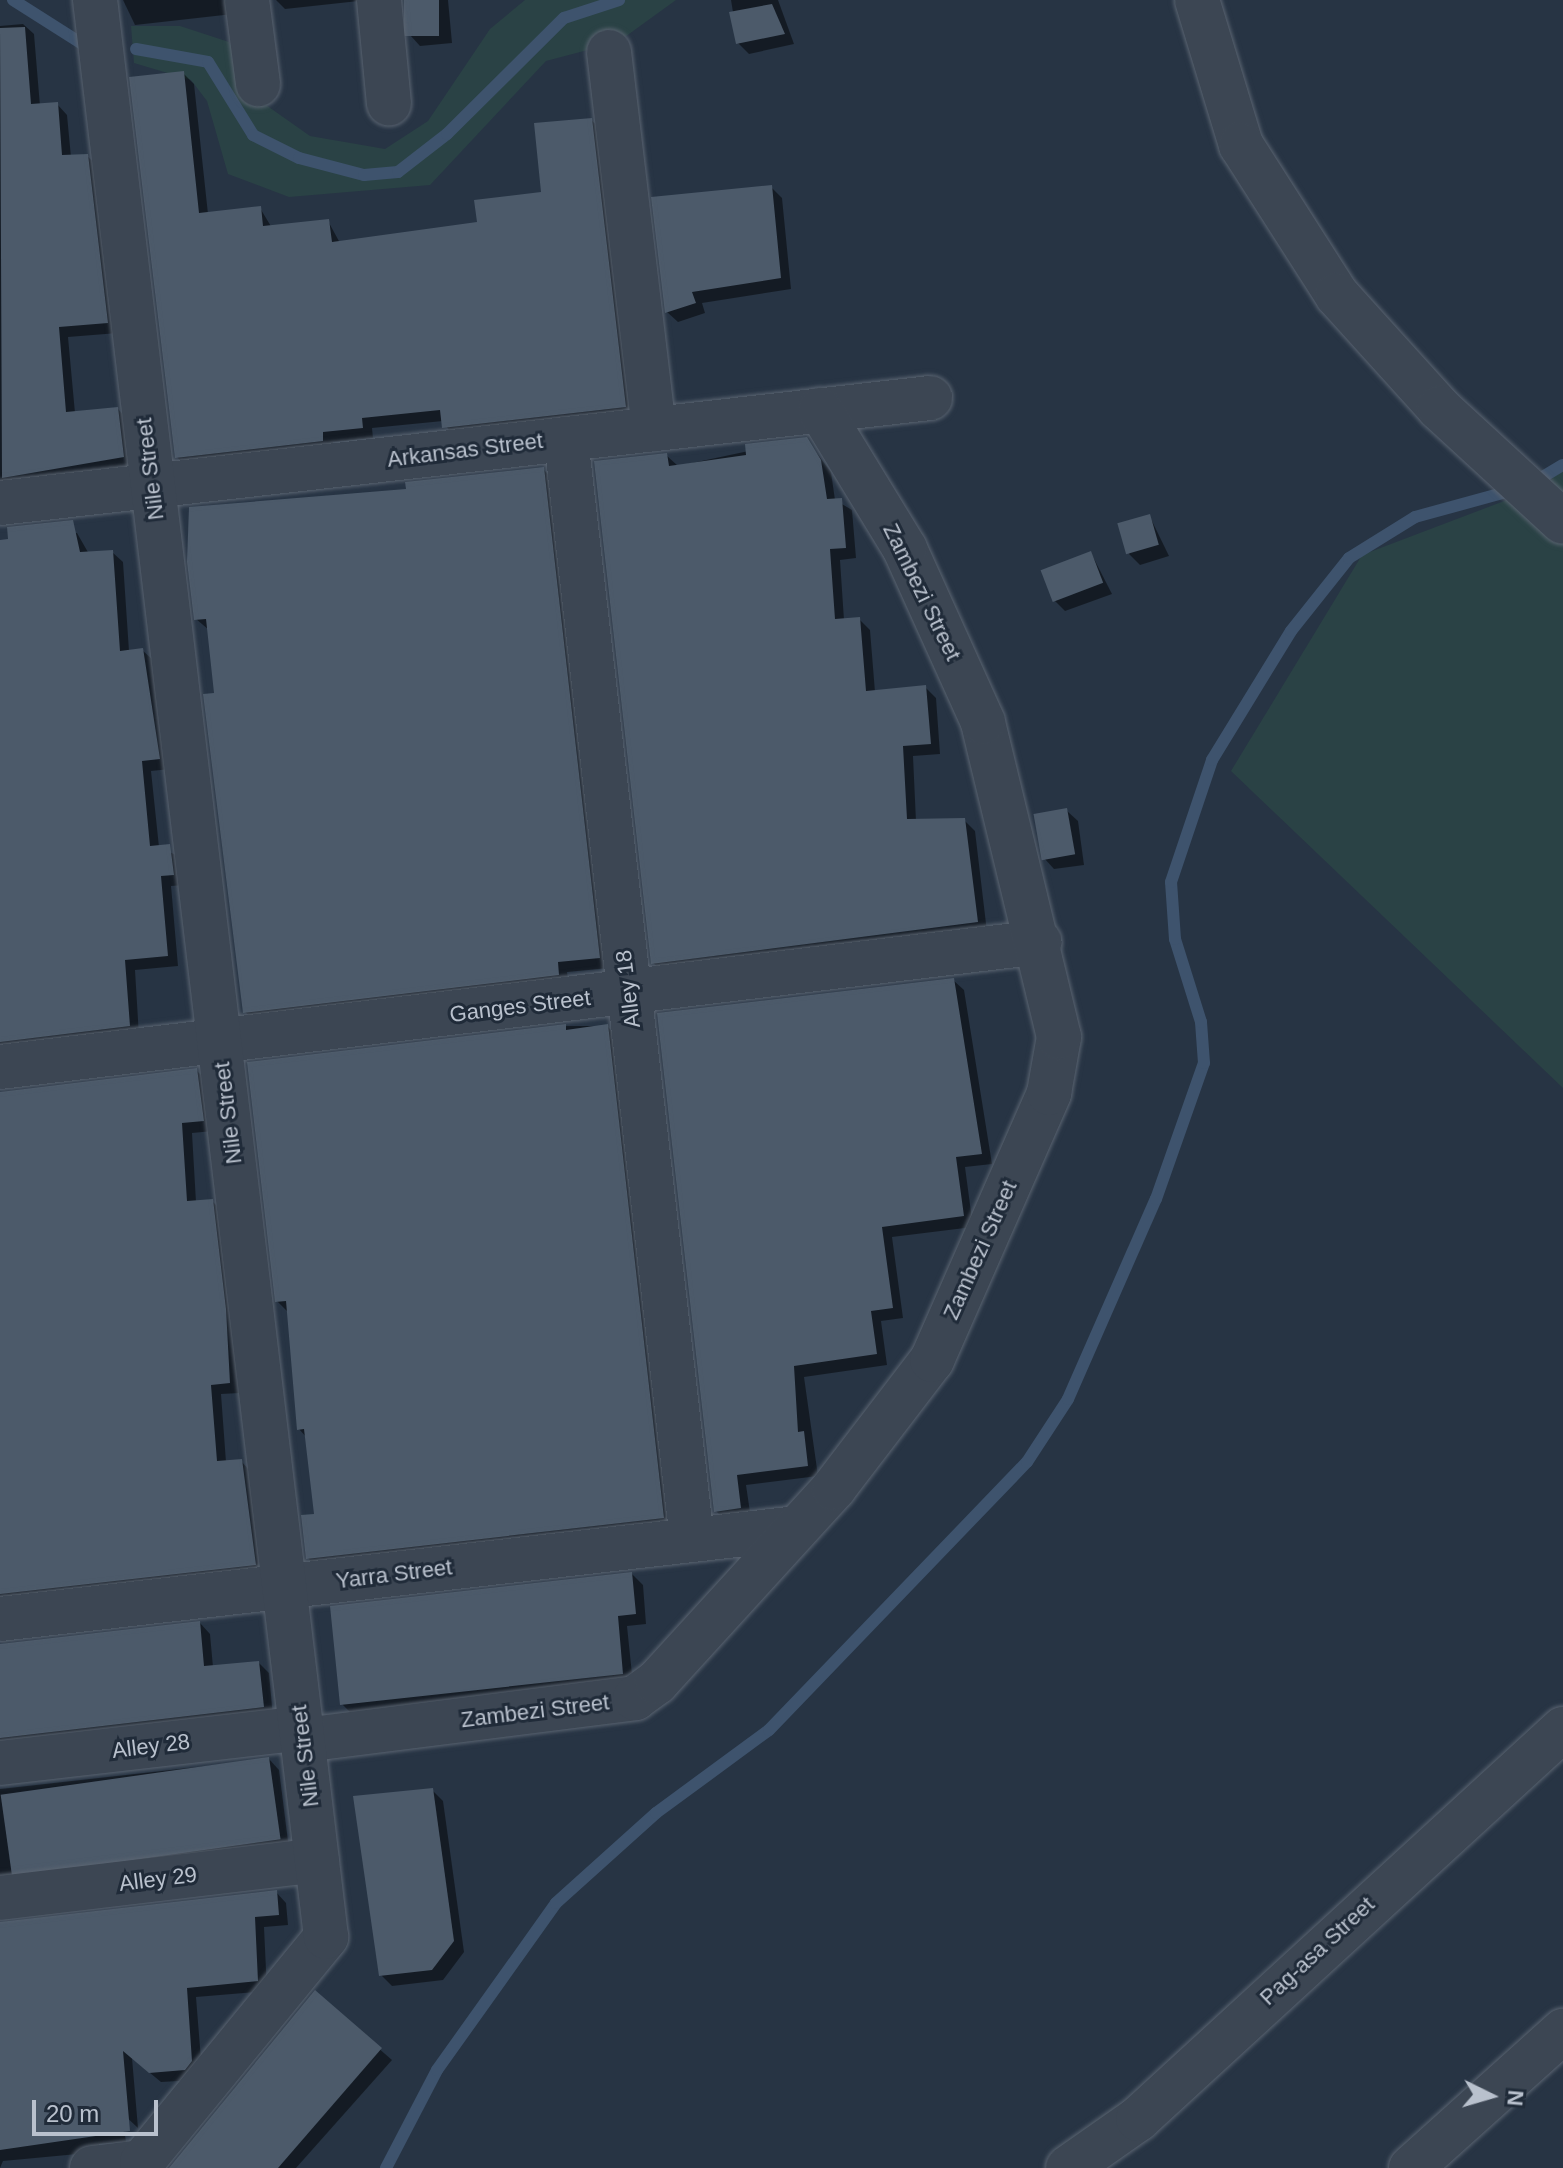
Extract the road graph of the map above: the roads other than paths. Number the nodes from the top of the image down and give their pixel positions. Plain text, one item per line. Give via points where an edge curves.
1 (95, 0) edge
2 (247, 0) edge
3 (379, 0) edge
4 (1197, 0) edge
5 (609, 52) dead end
6 (258, 84) dead end
7 (389, 104) dead end
8 (930, 398) dead end
9 (820, 410) junction
10 (654, 429) junction
11 (566, 439) junction
12 (152, 486) junction
13 (0, 503) edge
14 (1563, 522) edge
15 (1040, 942) junction
16 (629, 993) junction
17 (220, 1043) junction
18 (0, 1067) edge
19 (789, 1529) junction
20 (692, 1539) junction
21 (285, 1586) junction
22 (0, 1619) edge
23 (1563, 1729) edge
24 (303, 1734) junction
25 (0, 1763) edge
26 (317, 1860) junction
27 (0, 1898) edge
28 (1563, 2031) edge
29 (1449, 2154) edge
30 (92, 2168) edge
31 (1068, 2168) edge
32 (1411, 2168) edge

1 - 12 street, Nile Street
2 - 6 street
3 - 7 street
4 - 14 street via 1257,178 1337,295 1439,408
5 - 10 street
8 - 9 street, Arkansas Street
9 - 10 street, Arkansas Street
9 - 15 street, Zambezi Street via 905,549 983,722
10 - 11 street, Arkansas Street
11 - 12 street, Arkansas Street
11 - 16 street, Alley 18
12 - 13 street, Arkansas Street
12 - 17 street, Nile Street
15 - 16 street, Ganges Street
15 - 19 street, Zambezi Street via 1059,1037 1049,1093 932,1360 834,1488
16 - 17 street, Ganges Street
16 - 20 street, Alley 18
17 - 18 street, Ganges Street
17 - 21 street, Nile Street
19 - 20 street, Yarra Street
19 - 24 street, Zambezi Street via 635,1698
20 - 21 street, Yarra Street
21 - 22 street, Yarra Street
21 - 24 street, Nile Street
23 - 31 street, Pag-asa Street via 1138,2119
24 - 25 street, Alley 28
24 - 26 street, Nile Street
26 - 27 street, Alley 29
26 - 30 street, Nile Street via 326,1937 142,2162
28 - 29 street
29 - 32 street

